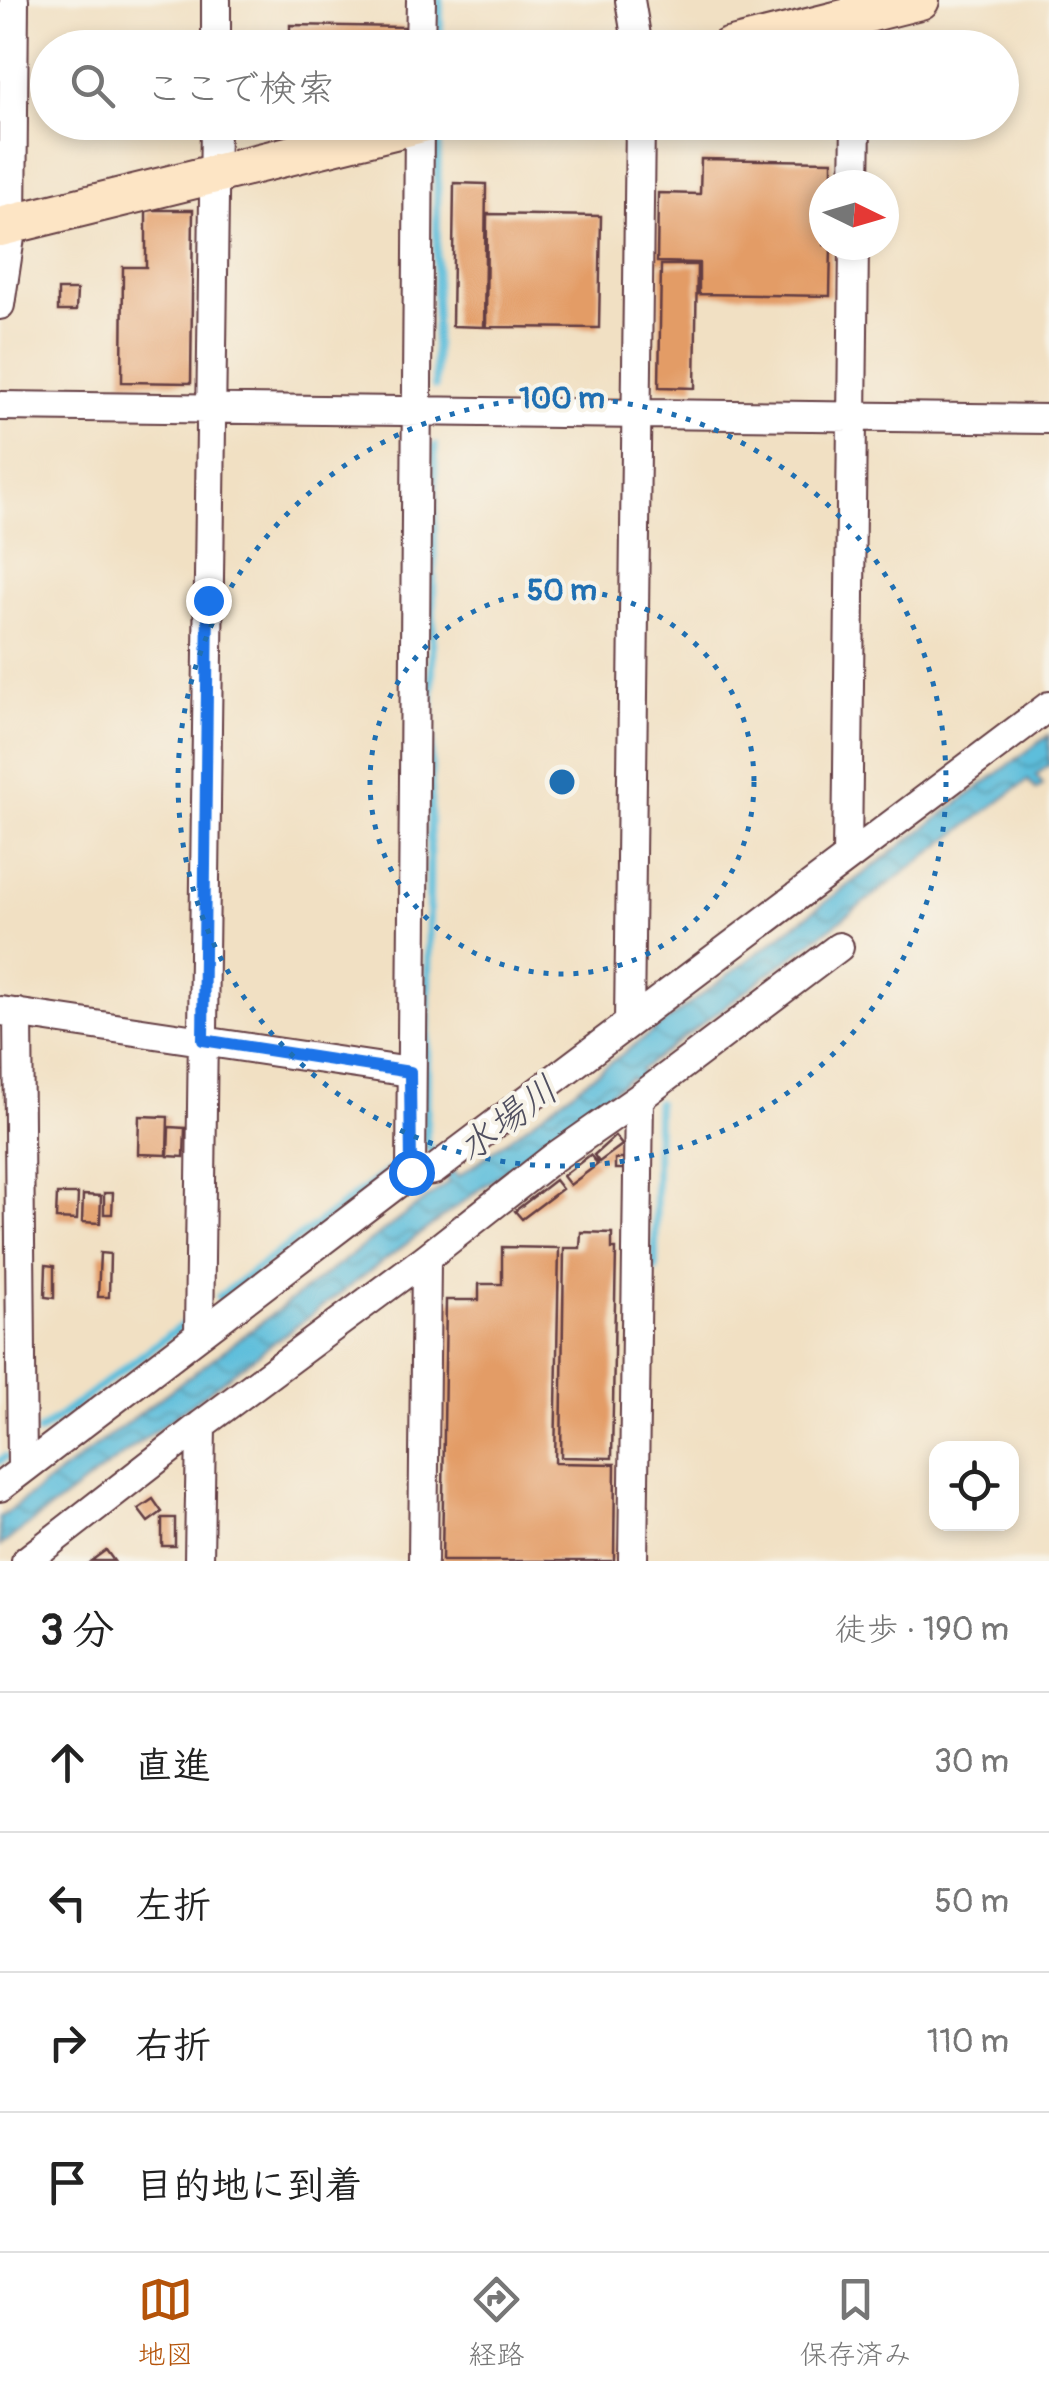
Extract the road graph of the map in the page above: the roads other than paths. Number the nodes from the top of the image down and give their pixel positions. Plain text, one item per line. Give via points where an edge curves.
1 (14, 0) edge
2 (216, 0) edge
3 (421, 0) edge
4 (630, 0) edge
5 (920, 0) edge
6 (857, 21) edge
7 (216, 30) edge
8 (420, 30) edge
9 (635, 30) edge
10 (814, 30) edge
11 (215, 140) edge
12 (355, 140) edge
13 (421, 140) edge
14 (640, 140) edge
15 (856, 140) edge
16 (855, 170) edge
17 (214, 176) junction
18 (6, 226) edge
19 (854, 260) edge
20 (0, 304) edge
21 (0, 406) edge
22 (211, 408) junction
23 (416, 411) junction
24 (636, 414) junction
25 (851, 416) junction
26 (1049, 419) edge
27 (1049, 706) edge
28 (847, 858) junction
29 (840, 948) dead end
30 (9, 1012) edge
31 (630, 1022) junction
32 (203, 1040) junction
33 (410, 1072) junction
34 (639, 1098) junction
35 (411, 1172) junction
36 (426, 1258) junction
37 (199, 1334) junction
38 (200, 1425) junction
39 (11, 1479) edge
40 (26, 1561) edge
41 (199, 1561) edge
42 (422, 1561) edge
43 (633, 1561) edge

1 - 18 street
2 - 7 street
3 - 8 street
4 - 9 street
5 - 6 street
6 - 10 street
11 - 17 street
12 - 17 street
13 - 23 street
14 - 24 street
15 - 16 street
17 - 18 street
17 - 22 street
18 - 20 street
19 - 25 street
21 - 22 street
22 - 23 street
22 - 32 street
23 - 24 street
23 - 33 street
24 - 25 street
24 - 31 street
25 - 26 street
25 - 28 street
27 - 28 street
28 - 31 street
29 - 34 street
30 - 32 street
30 - 39 street
31 - 35 street via 434,1170
32 - 33 street
32 - 37 street
33 - 35 street
34 - 36 street
34 - 43 street
35 - 37 street
36 - 38 street
36 - 42 street
37 - 39 street
38 - 40 street
38 - 41 street

